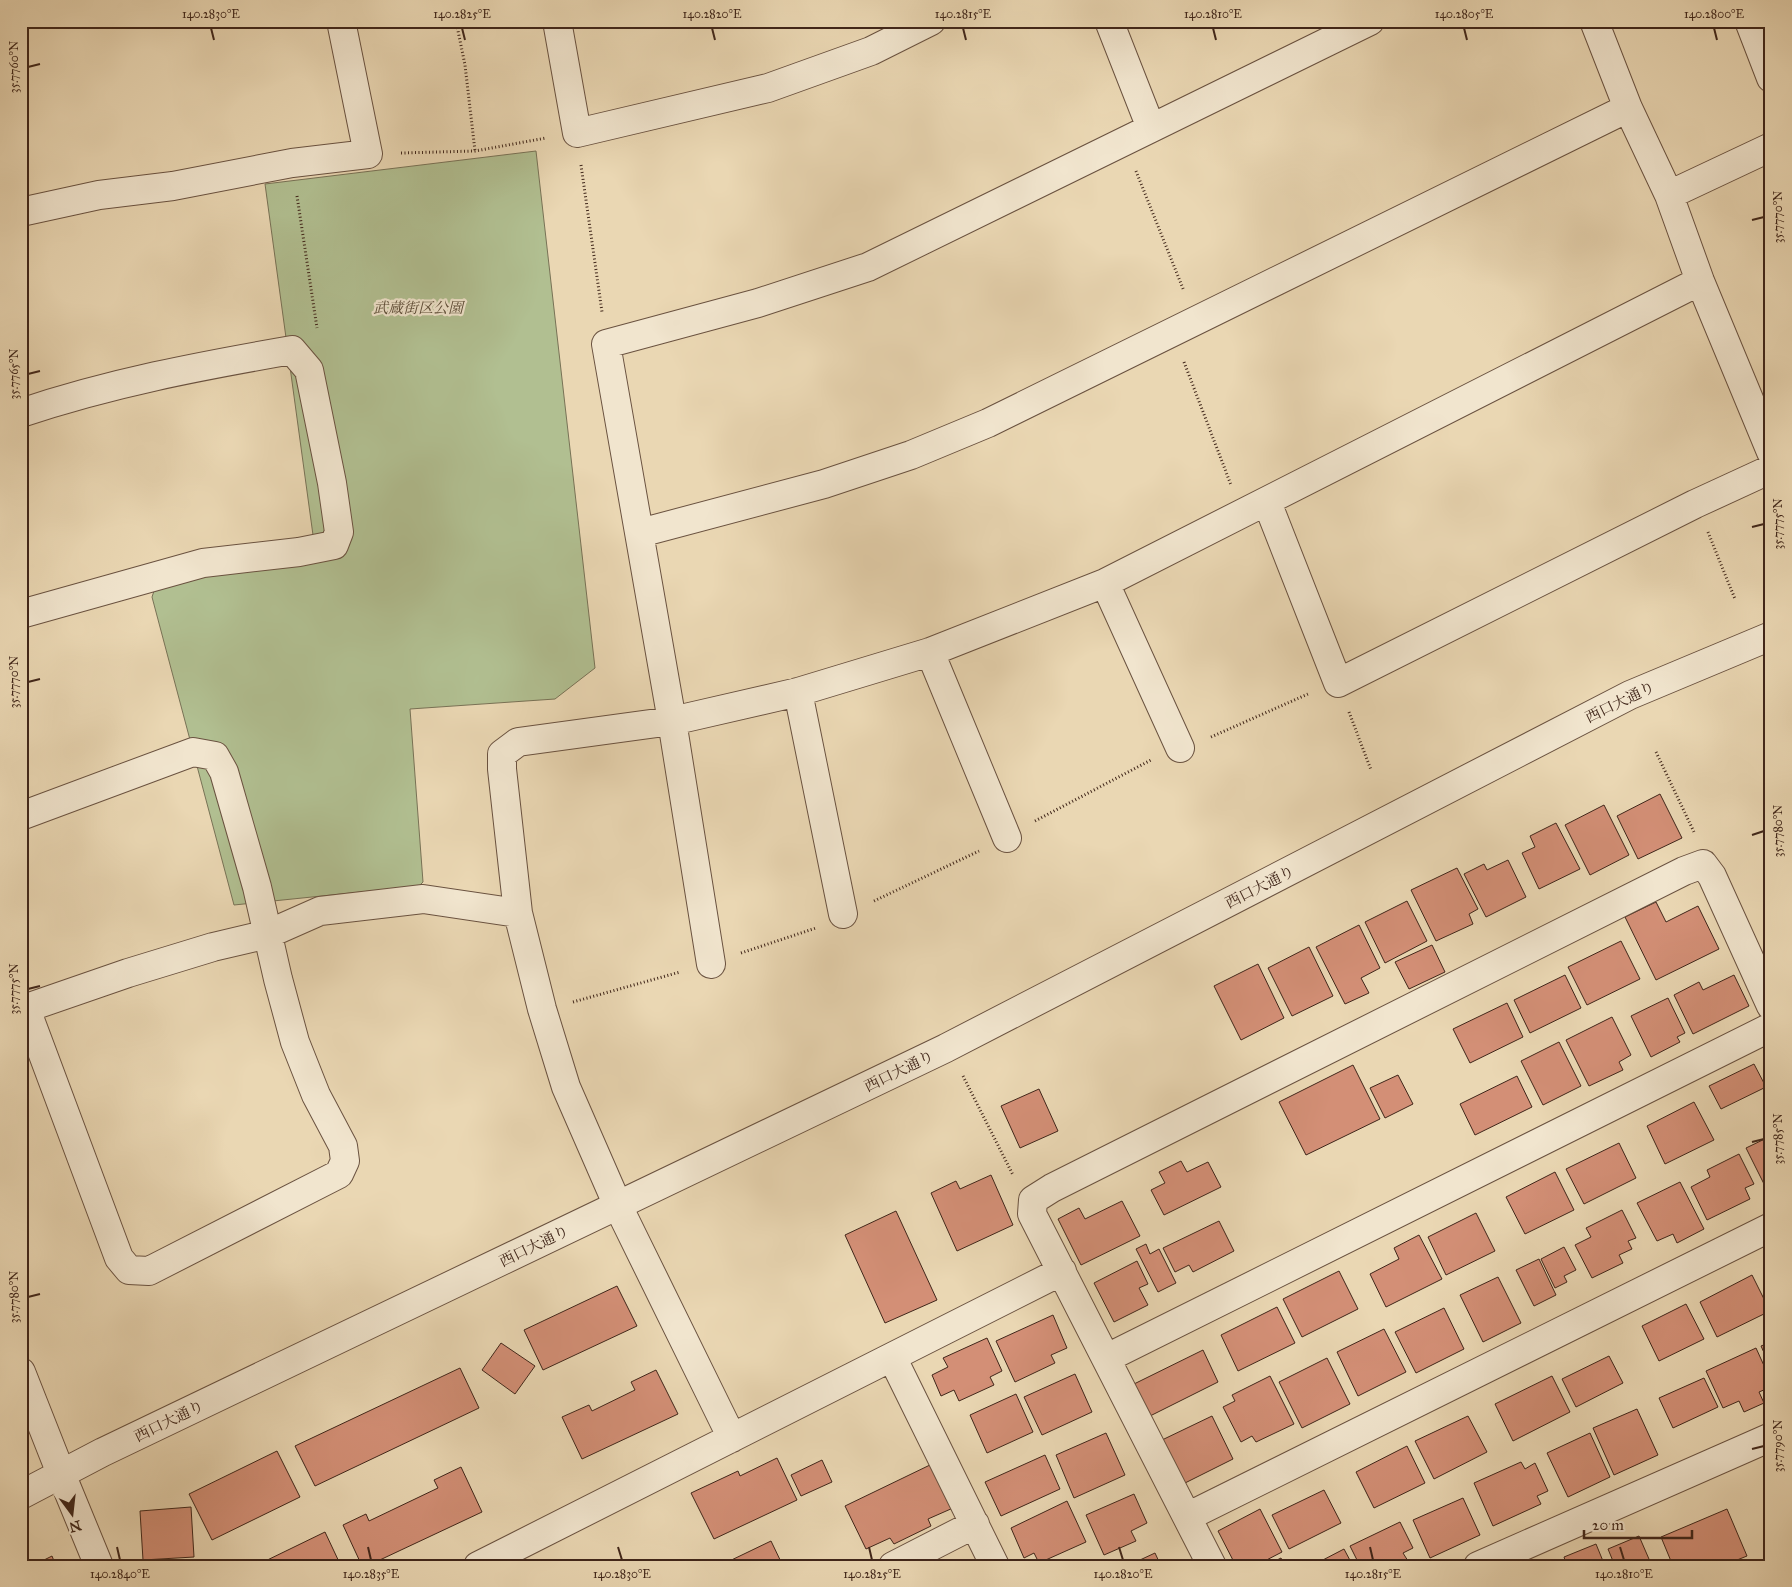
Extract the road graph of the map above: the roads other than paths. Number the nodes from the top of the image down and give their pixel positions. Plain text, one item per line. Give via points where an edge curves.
1 (341, 21) edge
2 (557, 21) edge
3 (931, 21) edge
4 (1109, 21) edge
5 (1370, 21) edge
6 (1594, 21) edge
7 (1749, 21) edge
8 (1771, 78) edge
9 (1628, 108) junction
10 (1151, 128) junction
11 (1771, 147) edge
12 (1669, 195) junction
13 (21, 212) edge
14 (1700, 281) junction
15 (21, 413) edge
16 (1771, 452) edge
17 (1771, 469) edge
18 (1267, 502) junction
19 (640, 533) junction
20 (1105, 583) junction
21 (21, 614) edge
22 (1771, 636) edge
23 (930, 652) junction
24 (798, 692) junction
25 (672, 721) junction
26 (1180, 748) road end
27 (21, 816) edge
28 (1007, 838) road end
29 (518, 913) junction
30 (843, 914) road end
31 (268, 934) junction
32 (711, 964) road end
33 (1771, 1006) edge
34 (24, 1010) edge
35 (1771, 1027) edge
36 (618, 1206) junction
37 (1771, 1228) edge
38 (1062, 1271) junction
39 (892, 1357) junction
40 (1107, 1358) junction
41 (21, 1372) edge
42 (1771, 1437) edge
43 (732, 1438) junction
44 (62, 1476) junction
45 (21, 1495) edge
46 (1187, 1517) junction
47 (975, 1524) junction
48 (99, 1566) edge
49 (478, 1566) edge
50 (893, 1566) edge
51 (994, 1566) edge
52 (1212, 1566) edge
53 (1478, 1566) edge

1 - 13 street via 368,154 292,163 173,186 100,195
2 - 3 street via 577,133 768,88 871,51
4 - 10 street
5 - 10 street
6 - 9 street
7 - 8 street
9 - 12 street
9 - 19 street via 988,423 824,484
10 - 19 street via 868,267 758,303 606,344
11 - 12 street
12 - 14 street
14 - 16 street
14 - 18 street
15 - 21 street via 184,368 292,350 309,370 339,532 334,545 203,564
17 - 18 street via 1338,683
18 - 20 street
19 - 25 street
20 - 23 street
20 - 26 street
22 - 36 street, 西口大通り via 1630,695 946,1048
23 - 24 street
23 - 28 street
24 - 25 street
24 - 30 street
25 - 29 street via 518,742 502,754
25 - 32 street
27 - 31 street via 193,752 215,756 224,772
29 - 31 street via 423,900 320,911
29 - 36 street via 566,1087
31 - 34 street via 128,973
31 - 34 street via 295,1042 316,1095 343,1146 345,1161 339,1174 149,1271 129,1270 119,1258
33 - 38 street via 1712,876 1703,864 1033,1200 1032,1214
35 - 40 street
36 - 43 street
36 - 44 street, 西口大通り via 103,1452
37 - 46 street
38 - 39 street
38 - 40 street
39 - 43 street
39 - 47 street
40 - 46 street
41 - 44 street
42 - 53 street
43 - 49 street
44 - 45 street, 西口大通り
44 - 48 street
46 - 52 street
47 - 50 street
47 - 51 street

